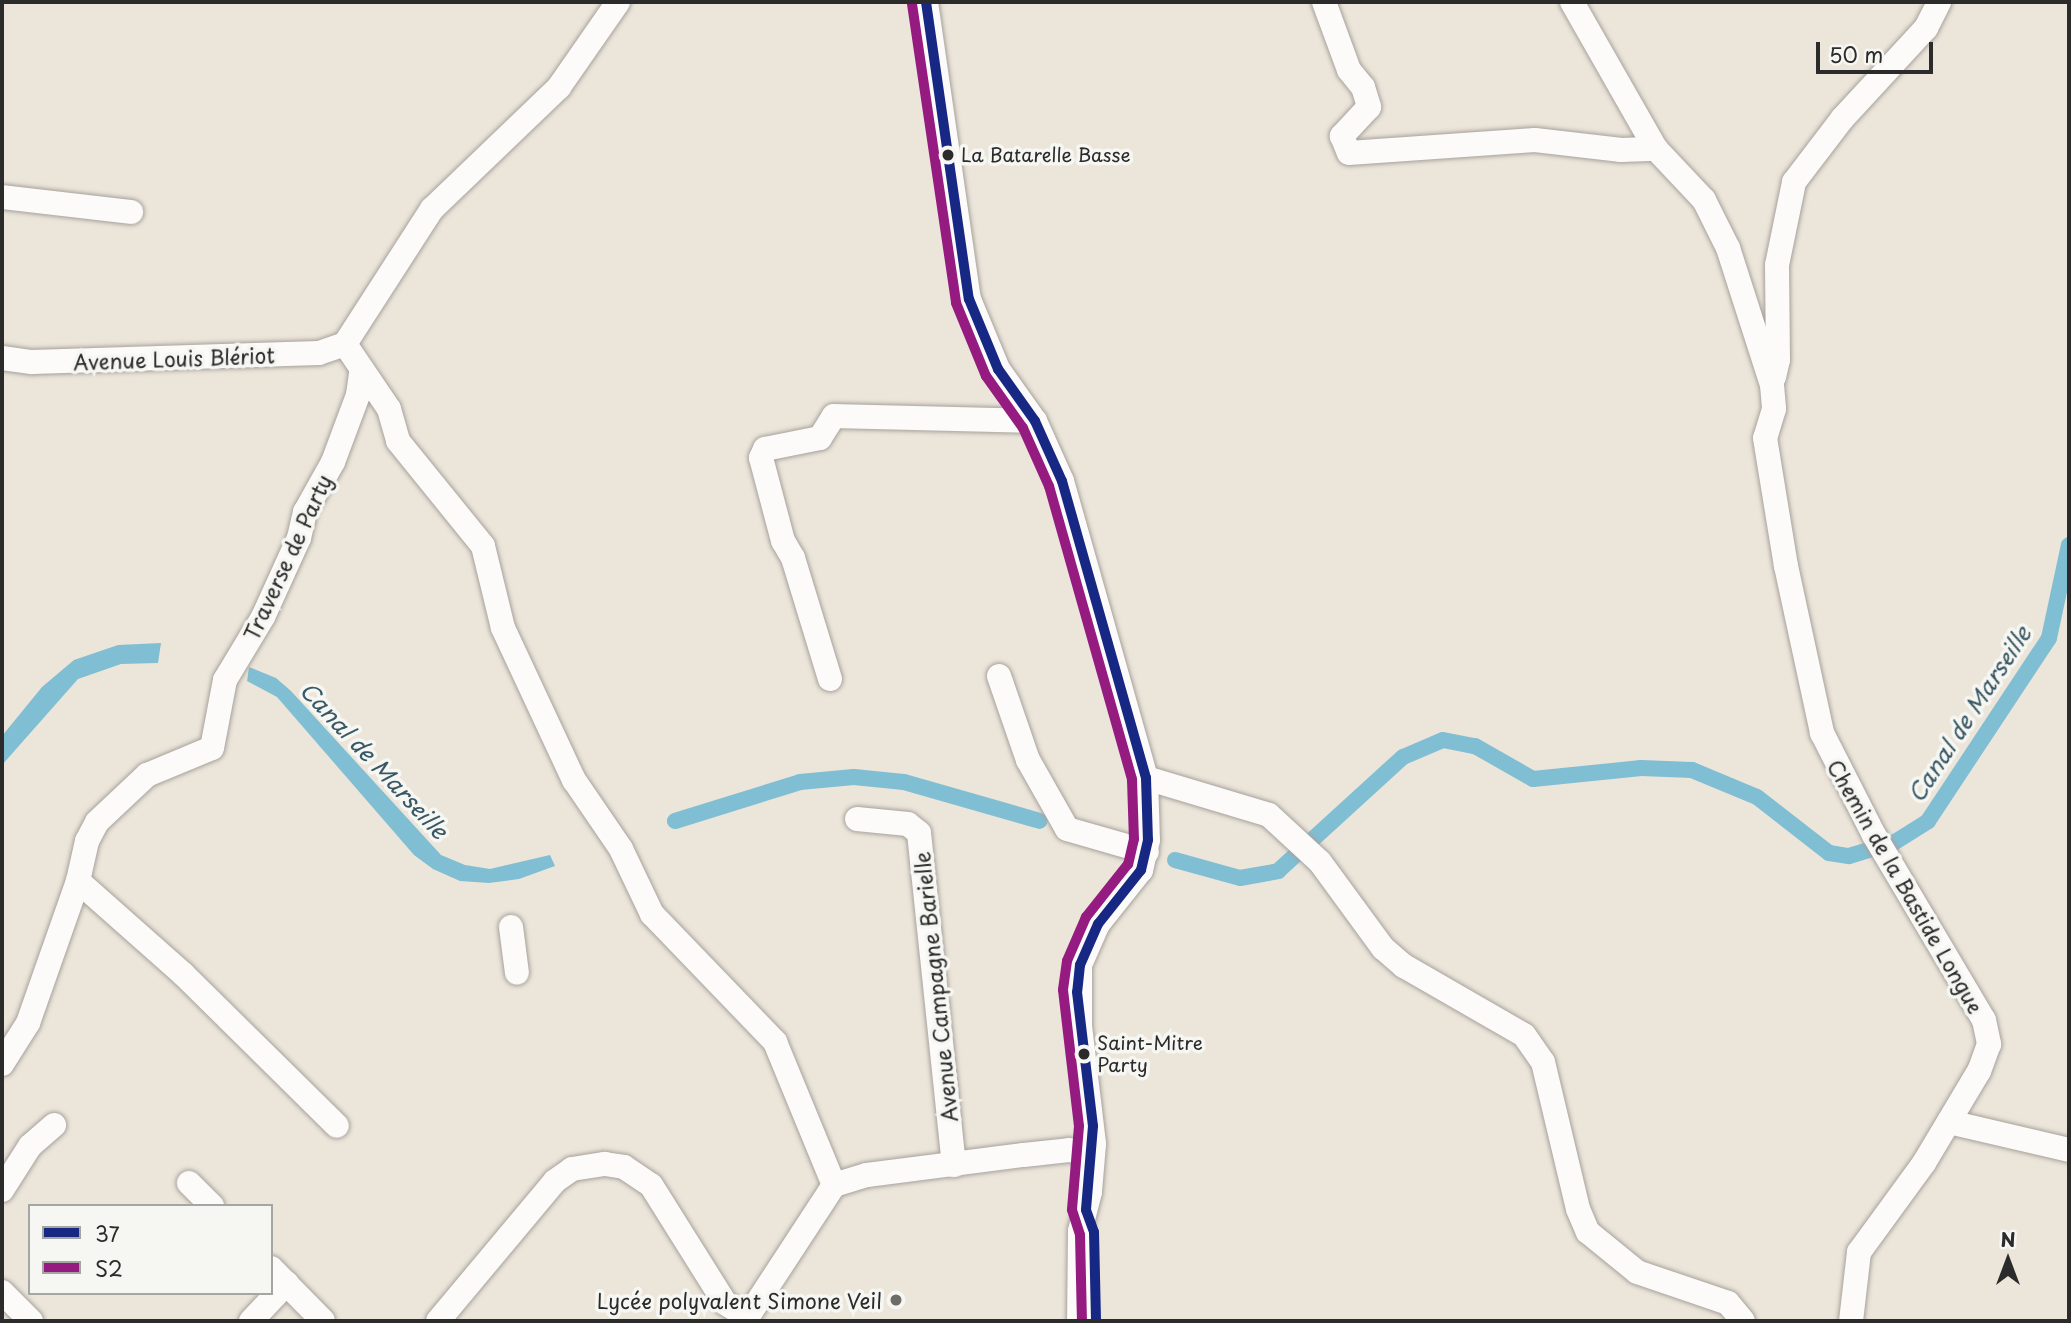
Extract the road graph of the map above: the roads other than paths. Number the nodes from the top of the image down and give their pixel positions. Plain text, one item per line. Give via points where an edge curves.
1 (618, 2) edge
2 (926, 2) edge
3 (1324, 2) edge
4 (1572, 2) edge
5 (1939, 2) edge
6 (1656, 149) junction
7 (2, 197) edge
8 (131, 212) dead end
9 (345, 344) junction
10 (2, 358) edge
11 (361, 373) junction
12 (1772, 385) junction
13 (1035, 421) junction
14 (999, 676) dead end
15 (830, 679) dead end
16 (1146, 778) junction
17 (857, 819) dead end
18 (1145, 854) junction
19 (78, 881) junction
20 (511, 927) dead end
21 (517, 973) dead end
22 (2, 1065) edge
23 (1949, 1122) junction
24 (54, 1125) dead end
25 (337, 1126) dead end
26 (2069, 1150) edge
27 (1036, 1154) junction
28 (1092, 1154) junction
29 (954, 1166) junction
30 (190, 1183) dead end
31 (834, 1185) junction
32 (2, 1190) edge
33 (1088, 1199) junction
34 (210, 1204) edge
35 (279, 1275) edge
36 (2, 1292) edge
37 (267, 1295) edge
38 (746, 1319) edge
39 (31, 1321) edge
40 (251, 1321) edge
41 (323, 1321) edge
42 (438, 1321) edge
43 (1080, 1321) edge
44 (1096, 1321) edge
45 (1743, 1321) edge
46 (1851, 1321) edge

1 - 9 street via 559,86 432,209
2 - 13 street via 970,299 998,369
3 - 6 street via 1349,70 1363,87 1369,107 1342,136 1342,145 1357,156 1535,140 1621,150
4 - 6 street, Chemin de la Bastide Longue
5 - 12 street via 1926,28 1842,119 1794,182 1777,265 1778,360
6 - 12 street, Chemin de la Bastide Longue via 1704,200 1716,224 1740,282
7 - 8 street
9 - 10 street, Avenue Louis Blériot via 319,353 32,362
9 - 11 street
11 - 19 street, Traverse de Party via 358,395 333,461 305,512 299,538 262,617 225,680 212,748 147,775 97,822 87,841
11 - 31 street via 388,409 398,442 483,545 503,628 574,780 621,849 652,914 775,1042
12 - 23 street, Chemin de la Bastide Longue via 1774,409 1765,438 1786,566 1822,733 1874,835 1984,1020 1989,1044
13 - 15 street via 834,416 820,438 765,449 761,458 783,541 793,558
13 - 16 street via 1062,481
14 - 18 street via 1028,760 1067,828
16 - 18 street
16 - 45 street via 1269,815 1320,862 1383,948 1404,966 1524,1035 1543,1062 1578,1209 1588,1232 1637,1272 1728,1303
17 - 29 street, Avenue Campagne Barielle via 908,824 919,833
18 - 28 street via 1098,924 1080,965 1077,992
19 - 22 street, Traverse de Party via 28,1023
19 - 25 street via 183,974
20 - 21 street
23 - 26 street
23 - 46 street, Chemin de la Bastide Longue via 1859,1252
24 - 32 street via 30,1146
27 - 28 street via 1069,1150
27 - 29 street
27 - 33 street via 1060,1164
28 - 33 street
29 - 31 street via 867,1175
30 - 34 street
31 - 38 street
33 - 43 street via 1080,1231
33 - 44 street via 1094,1232
35 - 41 street
36 - 39 street
37 - 40 street
38 - 42 street via 725,1303 651,1185 624,1167 605,1164 572,1169 555,1181

